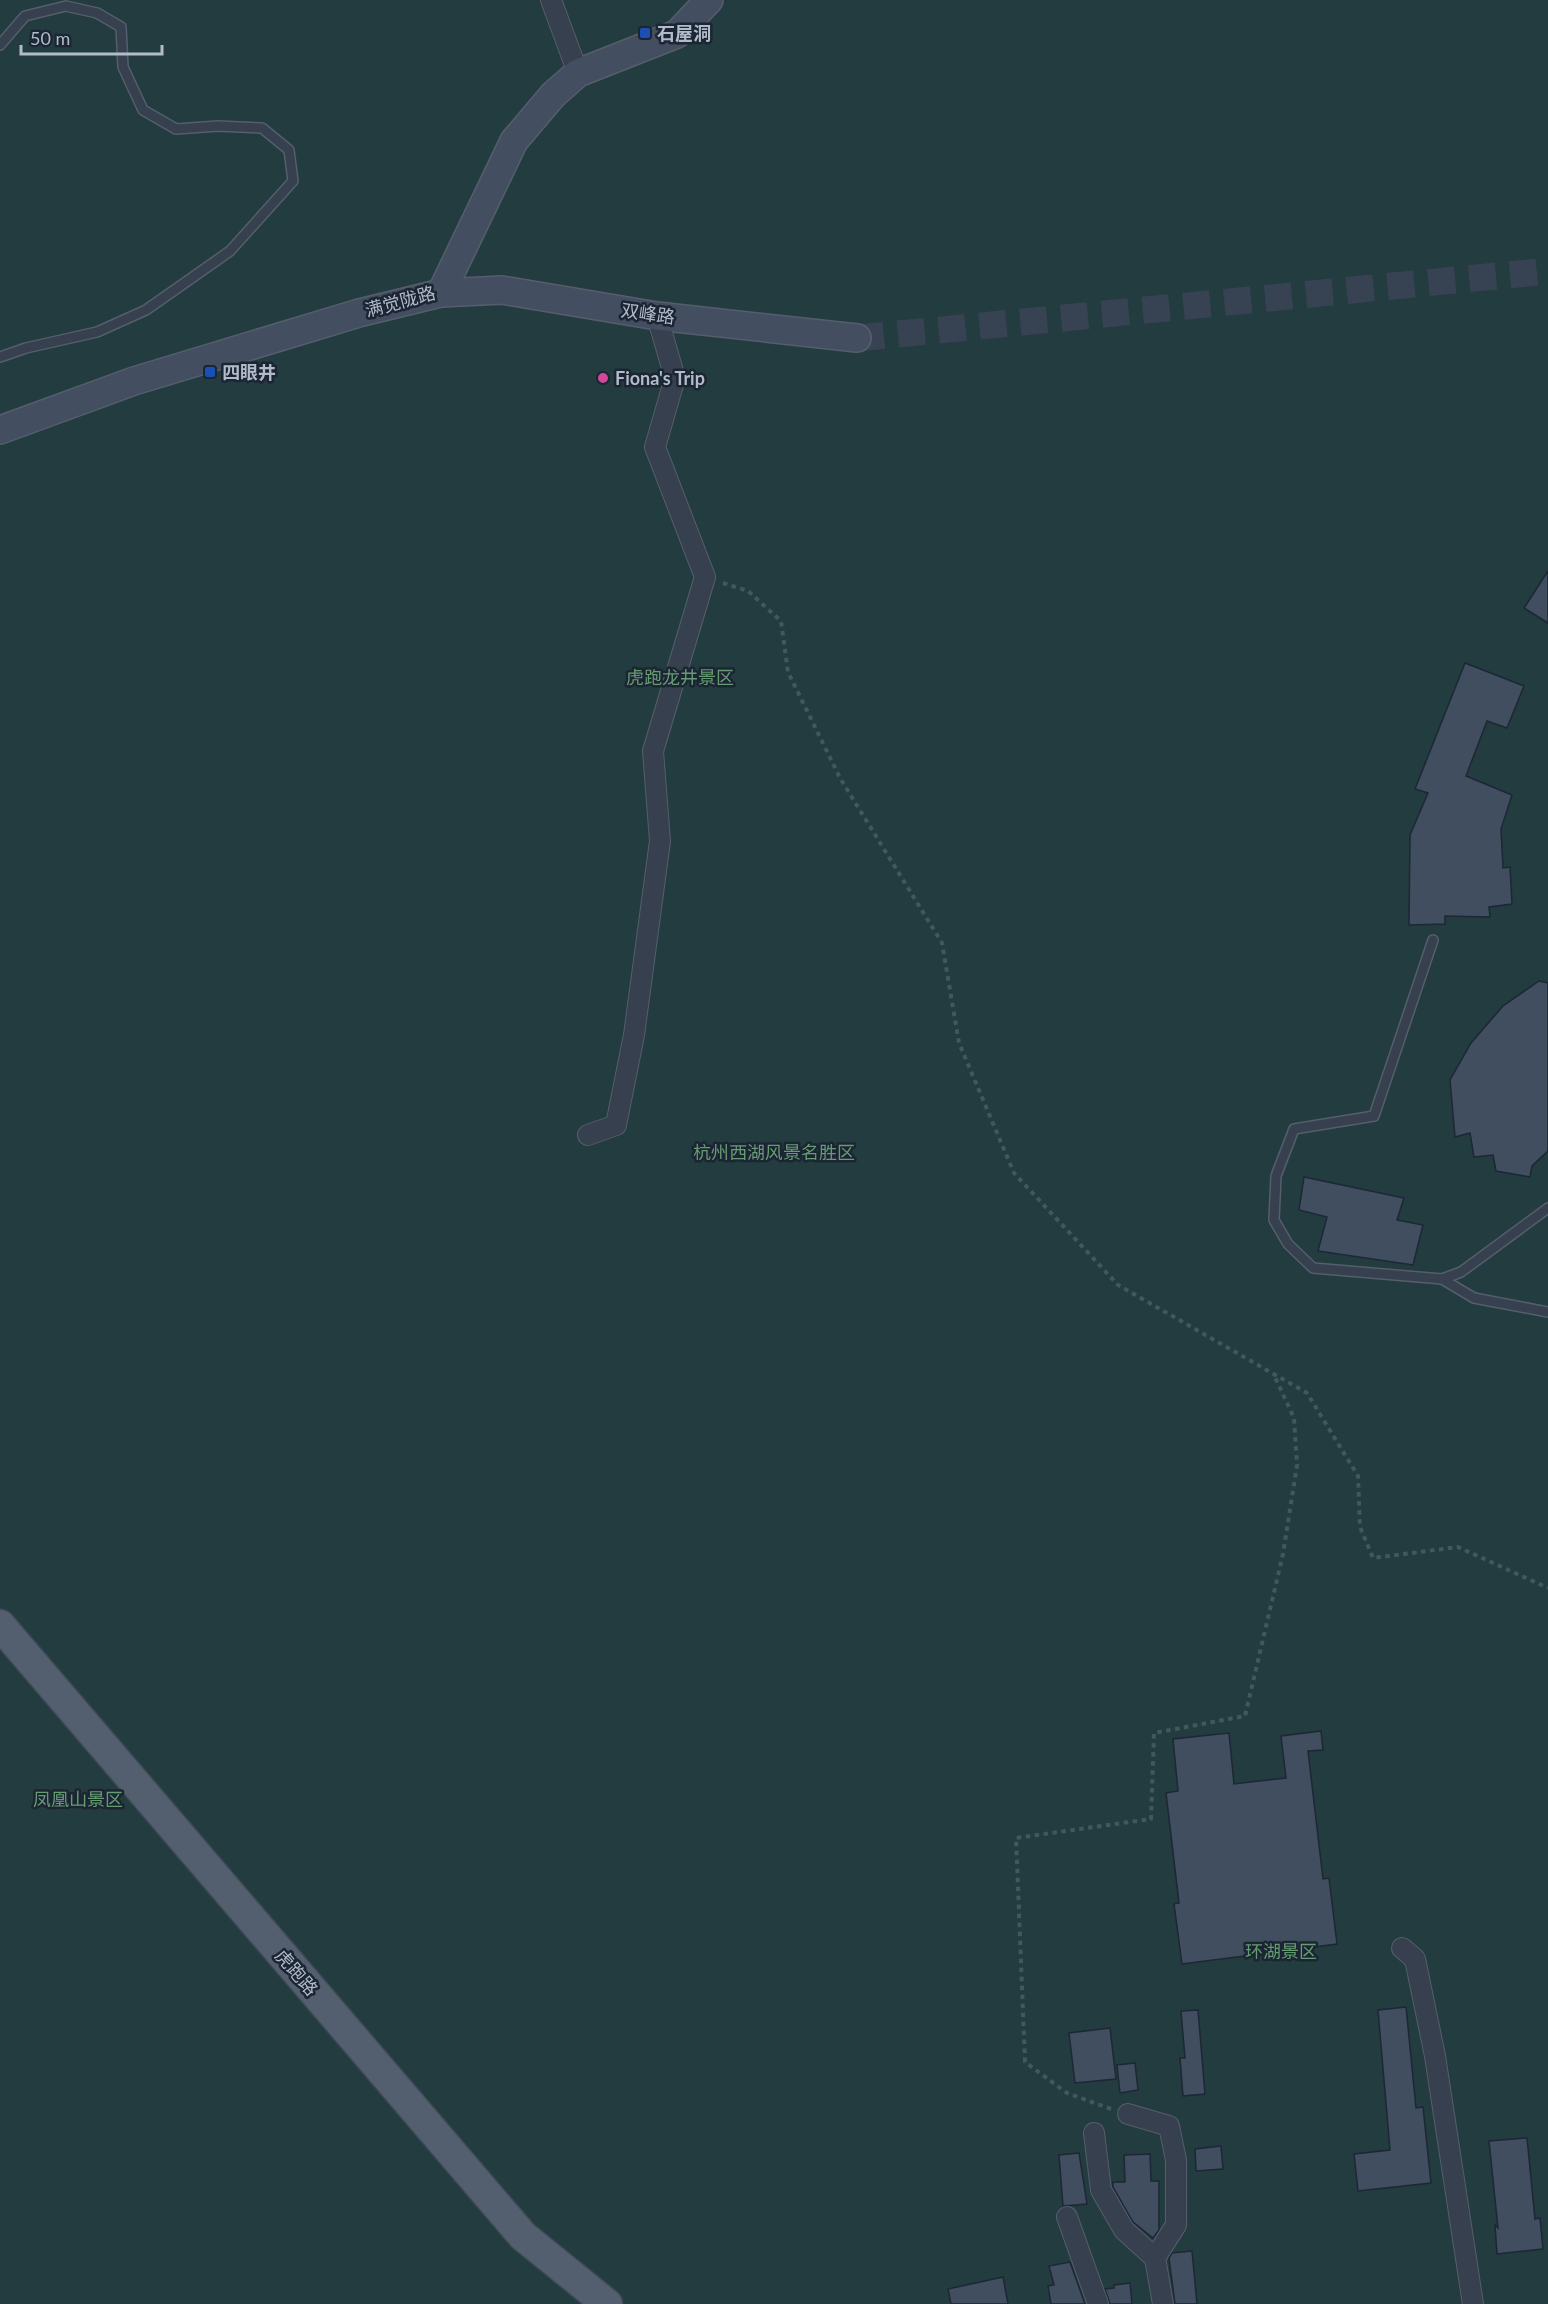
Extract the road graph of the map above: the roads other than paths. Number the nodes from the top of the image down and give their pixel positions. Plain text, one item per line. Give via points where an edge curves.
1 (551, 0) edge
2 (710, 0) edge
3 (0, 45) edge
4 (578, 73) junction
5 (441, 293) junction
6 (657, 316) junction
7 (856, 338) tunnel mouth
8 (0, 357) edge
9 (0, 430) edge
10 (1433, 940) dead end
11 (588, 1136) dead end
12 (1548, 1208) edge
13 (1442, 1279) junction
14 (1548, 1312) edge
15 (0, 1625) edge
16 (1402, 1948) dead end
17 (1128, 2115) road end
18 (1094, 2133) dead end
19 (1067, 2217) dead end
20 (1155, 2258) junction
21 (607, 2304) edge
22 (1098, 2304) edge
23 (1163, 2304) edge
24 (1473, 2304) edge

1 - 4 street
2 - 4 main road, 满觉陇路 via 676,34
3 - 8 lane via 25,16 66,6 97,13 121,27 123,67 143,110 176,129 262,128 289,150 293,181 230,251 146,310 97,332
4 - 5 main road, 满觉陇路 via 553,95 514,141
5 - 6 main road, 双峰路 via 502,290
5 - 9 main road, 满觉陇路 via 359,313 134,381
6 - 7 main road, 双峰路
6 - 11 street via 675,378 655,447 705,577 653,751 660,841 633,1035 616,1125
10 - 13 lane via 1374,1116 1294,1129 1276,1176 1274,1220 1288,1244 1313,1268
12 - 13 lane via 1461,1272
13 - 14 lane via 1474,1298
15 - 21 main road, 虎跑路 via 523,2236
16 - 24 street via 1415,1959 1435,2056
17 - 20 street via 1169,2126 1176,2160 1176,2225
18 - 20 street via 1101,2190 1124,2230
19 - 22 street
20 - 23 street

